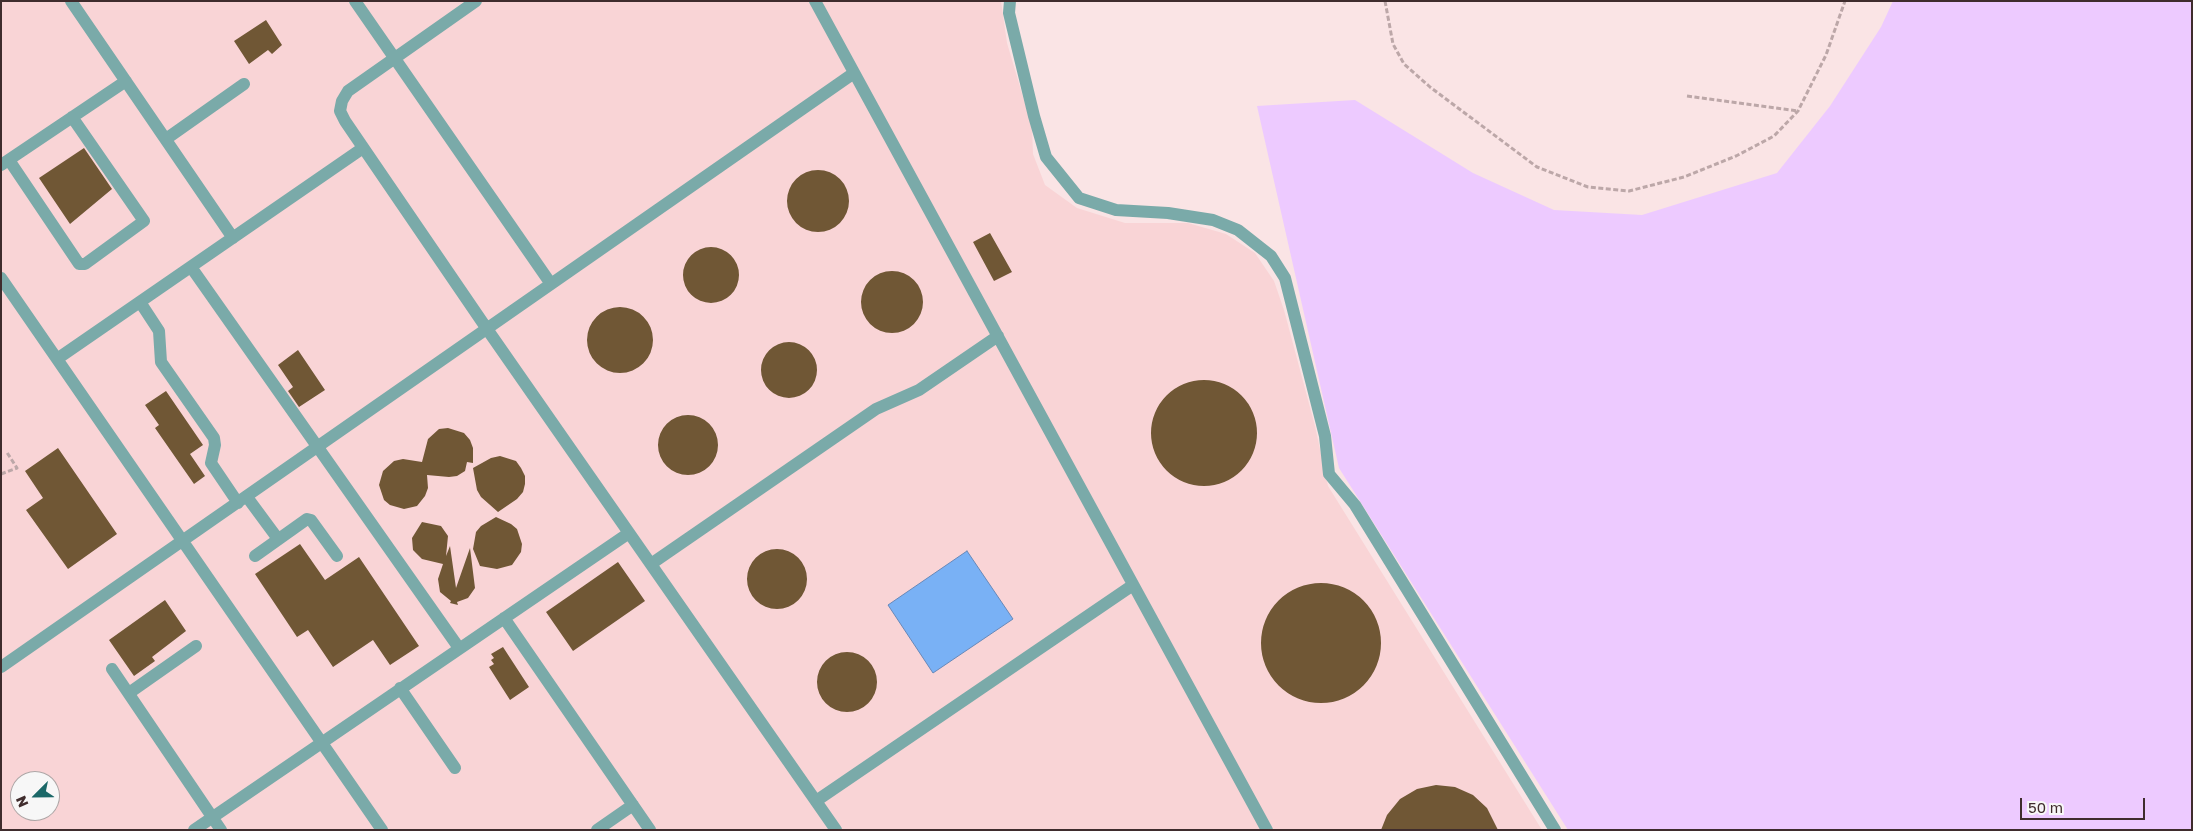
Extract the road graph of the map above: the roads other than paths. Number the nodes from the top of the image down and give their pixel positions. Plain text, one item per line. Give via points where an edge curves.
1 (72, 1) edge
2 (355, 1) edge
3 (476, 1) edge
4 (815, 1) edge
5 (1010, 1) edge
6 (394, 59) junction
7 (854, 73) junction
8 (126, 81) junction
9 (244, 84) dead end
10 (72, 117) junction
11 (166, 139) junction
12 (363, 148) junction
13 (5, 162) edge
14 (233, 238) junction
15 (191, 267) junction
16 (3, 283) edge
17 (551, 284) junction
18 (140, 302) junction
19 (487, 329) junction
20 (998, 336) junction
21 (57, 359) junction
22 (318, 448) junction
23 (242, 500) junction
24 (630, 533) junction
25 (278, 539) junction
26 (183, 542) junction
27 (255, 556) dead end
28 (337, 556) dead end
29 (651, 564) junction
30 (1133, 585) junction
31 (504, 618) junction
32 (196, 646) dead end
33 (459, 648) junction
34 (1, 667) edge
35 (112, 669) dead end
36 (400, 688) junction
37 (128, 694) junction
38 (321, 742) junction
39 (455, 768) dead end
40 (816, 801) junction
41 (633, 805) junction
42 (212, 817) junction
43 (194, 830) edge
44 (221, 830) edge
45 (382, 830) edge
46 (597, 830) edge
47 (650, 830) edge
48 (836, 830) edge
49 (1266, 830) edge
50 (1555, 830) edge

1 - 8 lane
2 - 6 lane
3 - 6 lane
4 - 7 lane
5 - 50 lane via 1009,13 1046,157 1079,198 1116,210 1213,220 1238,230 1271,256 1285,278 1325,436 1330,474 1355,505
6 - 12 lane via 348,91 342,101 340,111
6 - 17 lane
7 - 17 lane
7 - 20 lane
8 - 10 lane
8 - 11 lane
9 - 11 lane
10 - 13 lane
10 - 13 lane via 144,221 85,264 79,264
11 - 14 lane
12 - 14 lane
12 - 19 lane
14 - 15 lane
15 - 18 lane
15 - 22 lane
16 - 21 lane
17 - 19 lane
18 - 21 lane
18 - 23 lane via 159,331 161,362 214,438 211,464
19 - 22 lane
19 - 24 lane
20 - 29 lane via 920,390 876,409
20 - 30 lane
21 - 26 lane
22 - 23 lane
22 - 33 lane
23 - 25 lane
23 - 26 lane
24 - 29 lane
24 - 31 lane
25 - 27 lane
25 - 28 lane via 304,520 311,520
26 - 34 lane
26 - 38 lane
29 - 40 lane
30 - 40 lane
30 - 49 lane
31 - 33 lane
31 - 41 lane
32 - 37 lane
33 - 36 lane
35 - 37 lane
36 - 38 lane
36 - 39 lane
37 - 42 lane
38 - 42 lane
38 - 45 lane
40 - 48 lane
41 - 46 lane
41 - 47 lane
42 - 43 lane
42 - 44 lane

